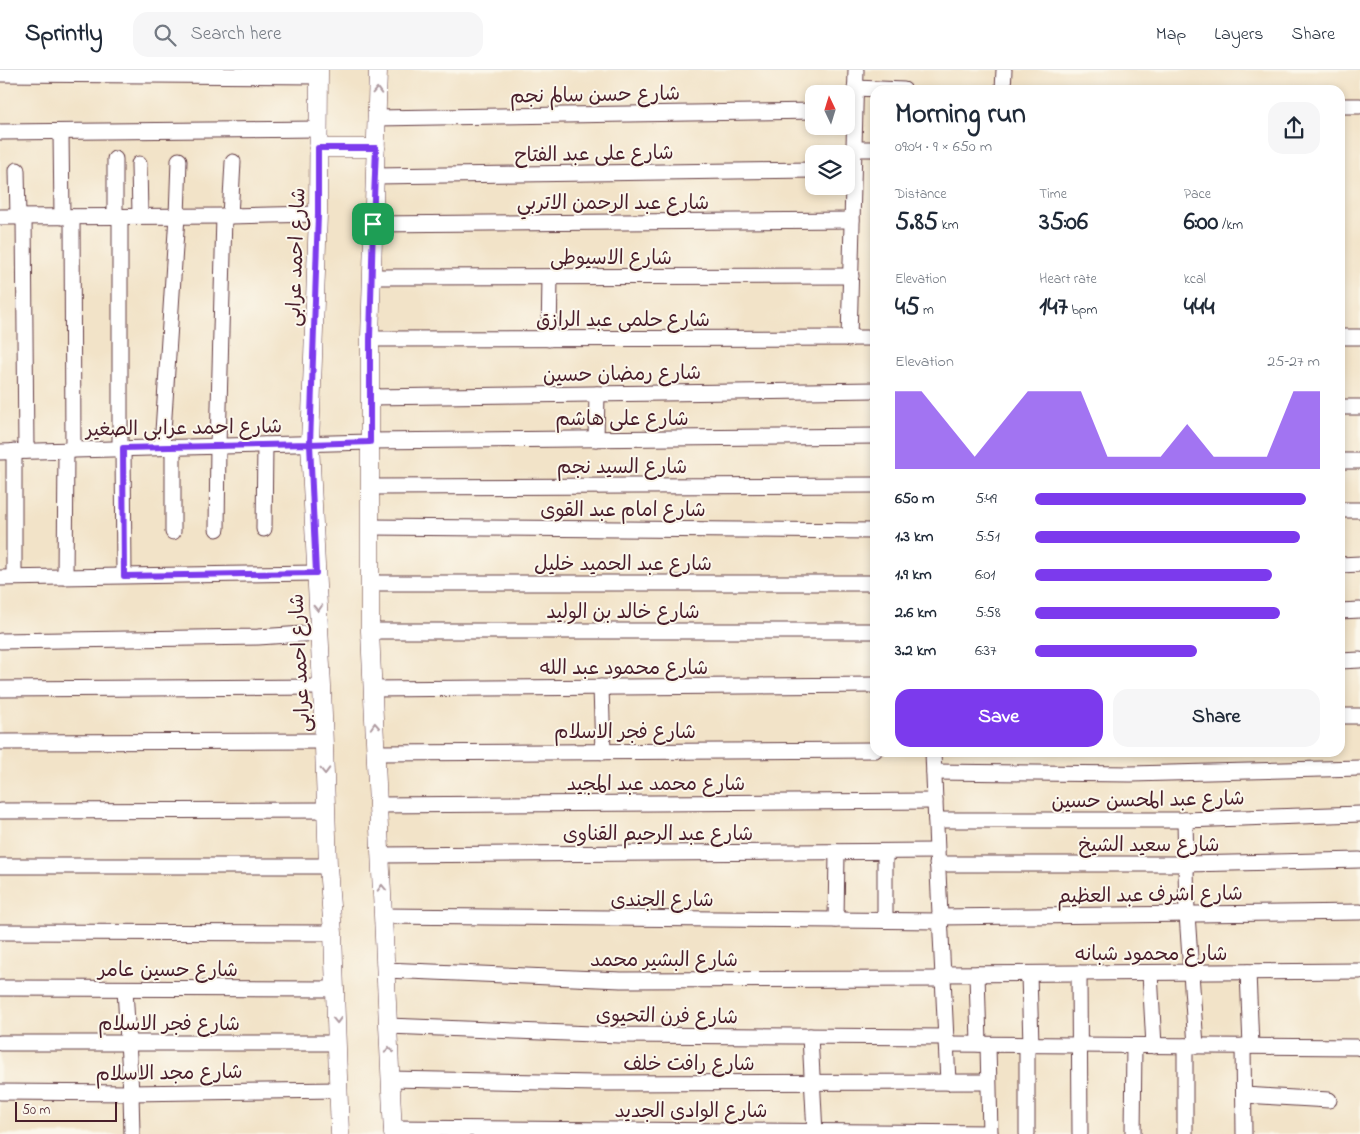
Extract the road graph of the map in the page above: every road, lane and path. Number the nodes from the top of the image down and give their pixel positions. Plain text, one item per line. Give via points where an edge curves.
1 (378, 70) edge
2 (856, 70) edge
3 (1004, 70) edge
4 (319, 73) edge
5 (0, 74) edge
6 (1003, 85) edge
7 (855, 88) joint
8 (870, 89) edge
9 (1345, 106) edge
10 (1360, 106) edge
11 (805, 111) edge
12 (376, 118) junction
13 (319, 130) junction
14 (0, 132) edge
15 (61, 132) junction
16 (318, 148) junction
17 (376, 148) junction
18 (855, 149) edge
19 (870, 149) edge
20 (115, 158) dead end
21 (179, 160) dead end
22 (232, 162) dead end
23 (138, 164) dead end
24 (17, 170) dead end
25 (805, 170) edge
26 (375, 176) junction
27 (851, 195) edge
28 (318, 214) junction
29 (67, 216) junction
30 (118, 216) junction
31 (140, 216) junction
32 (177, 216) junction
33 (227, 216) junction
34 (0, 217) edge
35 (21, 217) junction
36 (852, 220) junction
37 (373, 224) junction
38 (850, 276) junction
39 (550, 277) junction
40 (372, 278) junction
41 (1345, 337) edge
42 (1360, 337) edge
43 (870, 338) edge
44 (370, 339) junction
45 (549, 339) junction
46 (849, 339) junction
47 (870, 390) edge
48 (597, 394) junction
49 (370, 397) junction
50 (1345, 407) edge
51 (1360, 407) edge
52 (870, 436) edge
53 (596, 439) junction
54 (370, 441) junction
55 (310, 444) junction
56 (265, 445) junction
57 (218, 446) junction
58 (167, 447) junction
59 (122, 448) junction
60 (70, 450) junction
61 (13, 452) edge
62 (1345, 461) edge
63 (1360, 461) edge
64 (870, 485) edge
65 (370, 487) junction
66 (1345, 510) edge
67 (1360, 510) edge
68 (370, 528) junction
69 (217, 529) dead end
70 (264, 529) dead end
71 (870, 531) edge
72 (173, 532) dead end
73 (1345, 564) edge
74 (1360, 564) edge
75 (316, 573) junction
76 (66, 576) junction
77 (124, 576) junction
78 (7, 578) edge
79 (370, 583) junction
80 (870, 583) edge
81 (1360, 610) edge
82 (1345, 611) edge
83 (370, 631) junction
84 (870, 631) edge
85 (319, 633) junction
86 (0, 641) edge
87 (1360, 660) edge
88 (1345, 661) edge
89 (870, 685) edge
90 (322, 687) junction
91 (601, 687) junction
92 (0, 689) edge
93 (373, 689) junction
94 (1345, 716) edge
95 (1360, 716) edge
96 (0, 742) edge
97 (324, 742) junction
98 (870, 750) edge
99 (603, 752) junction
100 (376, 753) junction
101 (934, 757) edge
102 (1360, 768) edge
103 (934, 772) junction
104 (935, 801) junction
105 (378, 805) junction
106 (326, 810) junction
107 (0, 811) edge
108 (1360, 814) edge
109 (936, 820) junction
110 (1185, 820) junction
111 (837, 852) junction
112 (885, 852) junction
113 (380, 855) junction
114 (937, 858) junction
115 (1360, 860) edge
116 (1186, 864) junction
117 (0, 866) edge
118 (328, 866) junction
119 (1360, 912) edge
120 (1187, 914) junction
121 (383, 916) junction
122 (940, 919) junction
123 (836, 920) junction
124 (885, 920) junction
125 (0, 932) edge
126 (334, 933) junction
127 (385, 970) junction
128 (1360, 971) edge
129 (1191, 972) junction
130 (1248, 972) junction
131 (1079, 973) junction
132 (1150, 973) junction
133 (977, 974) junction
134 (1029, 974) junction
135 (943, 977) junction
136 (0, 988) edge
137 (125, 988) junction
138 (336, 989) junction
139 (388, 1026) junction
140 (810, 1036) junction
141 (946, 1041) junction
142 (0, 1043) edge
143 (128, 1043) junction
144 (337, 1043) junction
145 (983, 1045) junction
146 (1029, 1045) junction
147 (1081, 1045) junction
148 (1134, 1046) junction
149 (1154, 1046) junction
150 (1190, 1046) junction
151 (1247, 1046) junction
152 (1358, 1048) edge
153 (390, 1079) junction
154 (812, 1082) junction
155 (948, 1082) junction
156 (988, 1082) junction
157 (338, 1090) junction
158 (0, 1092) edge
159 (131, 1093) junction
160 (1244, 1095) junction
161 (1329, 1100) dead end
162 (392, 1131) edge
163 (815, 1133) edge
164 (990, 1133) edge
165 (132, 1134) edge
166 (340, 1134) edge
167 (1027, 1134) edge
168 (1080, 1134) edge
169 (1133, 1134) edge
170 (1185, 1134) edge
171 (1244, 1134) edge

12 -> 1 street
2 - 7 street
3 - 6 street
4 - 5 street
4 - 13 street, شارع احمد عرابى
7 - 8 street
9 - 10 street
11 - 12 street, شارع حسن سالم نجم
12 - 17 street
13 - 15 street
13 - 16 street, شارع احمد عرابى
14 - 15 street
15 - 29 street
16 - 17 street
16 - 28 street, شارع احمد عرابى
17 - 26 street
18 - 19 street
20 - 30 street
21 - 32 street
22 - 33 street
23 - 31 street
24 - 35 street
25 - 26 street, شارع على عبد الفتاح
26 - 37 street
27 - 36 street
28 - 33 street
28 - 55 street, شارع احمد عرابى
29 - 30 street
29 - 35 street
29 - 60 street
30 - 31 street
30 - 59 street
31 - 32 street
32 - 33 street
32 - 58 street
33 - 57 street
34 - 35 street
35 - 61 street
36 - 37 street, شارع عبد الرحمن الاتربي
36 - 38 street
37 - 40 street
38 - 39 street, شارع الاسيوطى
38 - 46 street
39 - 40 street, شارع الاسيوطى
39 - 45 street
40 - 44 street
41 - 42 street
43 - 46 street, شارع حلمى عبد الرازق
44 - 45 street, شارع حلمى عبد الرازق
44 - 49 street
45 - 46 street, شارع حلمى عبد الرازق
47 - 48 street, شارع رمضان حسين
48 - 49 street, شارع رمضان حسين
48 - 53 street
49 - 54 street
50 - 51 street
52 - 53 street, شارع على هاشم
53 - 54 street, شارع على هاشم
54 - 55 street, شارع احمد عرابى الصغير
54 - 65 street
55 - 56 street, شارع احمد عرابى الصغير
55 - 75 street, شارع احمد عرابى
56 - 57 street, شارع احمد عرابى الصغير
56 - 70 street
57 - 58 street, شارع احمد عرابى الصغير
57 - 69 street
58 - 59 street, شارع احمد عرابى الصغير
58 - 72 street
59 - 60 street, شارع احمد عرابى الصغير
59 - 77 street
60 - 61 street, شارع احمد عرابى الصغير
60 - 76 street
61 - 78 street
62 - 63 street
64 - 65 street, شارع السيد نجم
65 - 68 street
66 - 67 street
68 - 71 street, شارع امام عبد القوى
68 - 79 street
73 - 74 street
75 - 77 street
75 -> 85 street, شارع احمد عرابى
76 - 77 street
76 - 78 street
79 - 80 street, شارع عبد الحميد خليل
79 - 83 street
81 - 82 street
83 - 84 street, شارع خالد بن الوليد
83 - 93 street
85 - 86 street
85 - 90 street, شارع احمد عرابى
87 - 88 street
89 - 91 street, شارع محمود عبد الله
90 - 92 street
90 - 97 street, شارع احمد عرابى
91 - 93 street, شارع محمود عبد الله
91 - 99 street
100 -> 93 street
94 - 95 street
96 - 97 street
97 -> 106 street, شارع احمد عرابى
98 - 99 street, شارع فجر الاسلام
99 - 100 street, شارع فجر الاسلام
100 - 105 street
101 - 103 street
102 - 103 street via 1131,774
103 - 104 street
104 - 105 street, شارع محمد عبد المجيد
104 - 109 street
105 - 113 street
106 - 107 street
106 - 118 street, شارع احمد عرابى
108 - 110 street, شارع عبد المحسن حسين
109 - 110 street, شارع عبد المحسن حسين
109 - 114 street
110 - 116 street
111 - 112 street, شارع عبد الرحيم القناوى
111 - 113 street, شارع عبد الرحيم القناوى
111 - 123 street
112 - 114 street, شارع عبد الرحيم القناوى
112 - 124 street
121 -> 113 street
114 - 116 street, شارع سعيد الشيخ
114 - 122 street
115 - 116 street, شارع سعيد الشيخ
116 - 120 street
117 - 118 street
118 - 126 street, شارع احمد عرابى
119 - 120 street, شارع اشرف عبد العظيم
120 - 122 street, شارع اشرف عبد العظيم
120 - 129 street
121 - 123 street, شارع الجندى
121 - 127 street
122 - 124 street, شارع الجندى
122 - 135 street
123 - 124 street, شارع الجندى
125 - 126 street
126 - 138 street, شارع احمد عرابى
127 - 135 street, شارع البشير محمد via 621,980
127 - 139 street
128 - 130 street, شارع محمود شبانه
129 - 130 street, شارع محمود شبانه
129 - 132 street, شارع محمود شبانه
129 - 150 street
130 - 151 street
131 - 132 street, شارع محمود شبانه
131 - 134 street, شارع محمود شبانه
131 - 147 street
132 - 149 street
133 - 134 street, شارع محمود شبانه
133 - 135 street, شارع محمود شبانه
133 - 145 street
134 - 146 street
135 - 141 street
136 - 137 street, شارع حسين عامر
137 - 138 street, شارع حسين عامر
137 - 143 street
138 -> 144 street, شارع احمد عرابى
139 - 140 street, شارع فرن التحيوى via 619,1035
153 -> 139 street
140 - 141 street, شارع فرن التحيوى
140 - 154 street
141 - 145 street, شارع فرن التحيوى
141 - 155 street
142 - 143 street, شارع فجر الاسلام
143 - 144 street, شارع فجر الاسلام
143 - 159 street
144 - 157 street, شارع احمد عرابى
145 - 146 street, شارع فرن التحيوى
145 - 156 street
146 - 147 street, شارع فرن التحيوى
146 - 167 street
147 - 148 street, شارع فرن التحيوى
147 - 168 street
148 - 149 street, شارع فرن التحيوى
148 - 169 street
149 - 150 street, شارع فرن التحيوى
150 - 151 street, شارع فرن التحيوى
150 - 170 street
151 - 152 street, شارع فرن التحيوى
151 - 160 street
153 - 154 street, شارع رافت خلف via 595,1083
153 - 162 street
154 - 155 street, شارع رافت خلف
154 - 163 street
155 - 156 street, شارع رافت خلف
156 - 164 street
157 - 159 street, شارع مجد الاسلام
157 - 166 street, شارع احمد عرابى
158 - 159 street, شارع مجد الاسلام
159 - 165 street
160 - 161 street
160 - 171 street
162 - 163 street, شارع الوادى الجديد
163 - 164 street, شارع الوادى الجديد

